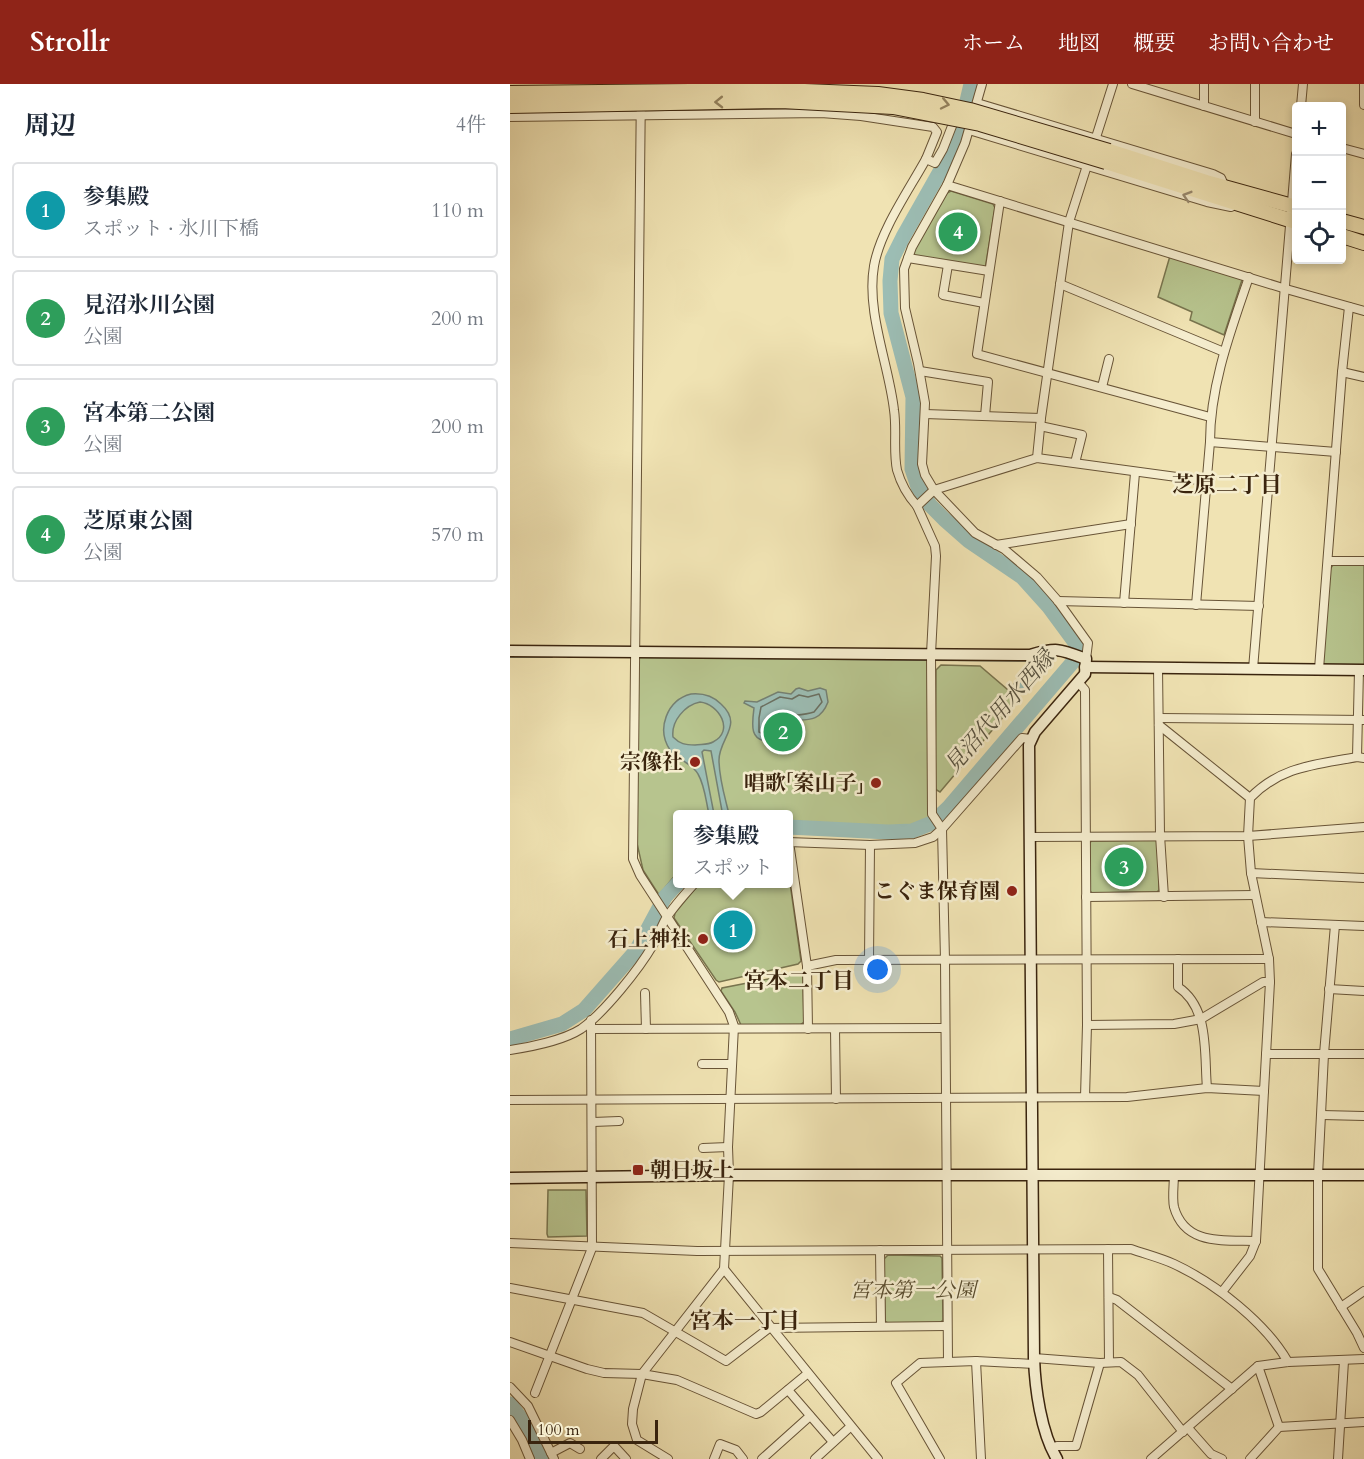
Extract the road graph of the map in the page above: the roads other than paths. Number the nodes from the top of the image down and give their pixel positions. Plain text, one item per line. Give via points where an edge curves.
1 (641, 84) edge
2 (864, 84) edge
3 (982, 84) edge
4 (1113, 84) edge
5 (1132, 84) edge
6 (1204, 84) edge
7 (1255, 84) edge
8 (1303, 84) edge
9 (1364, 84) edge
10 (510, 93) edge
11 (1364, 96) edge
12 (1301, 102) edge
13 (977, 103) junction
14 (1364, 105) edge
15 (510, 106) edge
16 (1204, 106) junction
17 (640, 115) junction
18 (865, 116) junction
19 (510, 117) edge
20 (1255, 122) junction
21 (970, 127) junction
22 (1292, 133) edge
23 (1096, 139) junction
24 (1346, 149) edge
25 (1364, 154) edge
26 (1108, 156) junction
27 (926, 159) junction
28 (1088, 166) junction
29 (947, 185) junction
30 (1204, 187) junction
31 (1225, 187) junction
32 (1000, 201) junction
33 (1292, 205) edge
34 (1244, 206) junction
35 (1292, 221) edge
36 (1069, 222) junction
37 (1346, 222) edge
38 (1364, 227) edge
39 (1346, 238) edge
40 (1292, 239) edge
41 (1364, 243) edge
42 (908, 258) junction
43 (948, 265) junction
44 (989, 271) junction
45 (1249, 276) junction
46 (1060, 284) junction
47 (1286, 289) junction
48 (984, 303) junction
49 (1349, 307) junction
50 (1364, 311) edge
51 (1224, 352) junction
52 (1109, 359) dead end
53 (920, 371) junction
54 (1047, 372) junction
55 (1342, 372) junction
56 (1364, 377) edge
57 (1102, 387) junction
58 (925, 414) junction
59 (985, 416) junction
60 (1210, 417) junction
61 (1040, 422) junction
62 (1210, 442) junction
63 (1272, 446) junction
64 (1336, 452) junction
65 (1037, 458) junction
66 (1074, 463) junction
67 (1135, 472) junction
68 (1206, 482) junction
69 (934, 490) junction
70 (919, 504) junction
71 (1131, 524) junction
72 (996, 545) junction
73 (1328, 561) junction
74 (1364, 561) edge
75 (1058, 601) junction
76 (1124, 603) junction
77 (1196, 605) junction
78 (1259, 606) junction
79 (510, 651) edge
80 (635, 651) junction
81 (931, 654) junction
82 (1086, 663) junction
83 (1158, 668) junction
84 (1253, 669) junction
85 (1318, 669) junction
86 (1361, 670) edge
87 (1078, 682) junction
88 (1361, 720) edge
89 (1159, 721) junction
90 (1031, 739) junction
91 (1360, 757) edge
92 (1250, 798) junction
93 (1364, 827) edge
94 (942, 829) junction
95 (1160, 835) junction
96 (1085, 836) junction
97 (1248, 836) junction
98 (1030, 837) junction
99 (793, 842) edge
100 (870, 845) junction
101 (793, 870) edge
102 (1251, 873) junction
103 (1364, 878) edge
104 (690, 888) edge
105 (1255, 896) junction
106 (1086, 897) junction
107 (1164, 897) junction
108 (665, 916) junction
109 (1260, 922) junction
110 (1335, 925) junction
111 (1364, 926) edge
112 (1031, 959) junction
113 (1087, 959) junction
114 (1178, 959) junction
115 (1269, 959) junction
116 (869, 960) junction
117 (945, 960) junction
118 (807, 966) junction
119 (1270, 982) junction
120 (1329, 990) junction
121 (1364, 991) edge
122 (645, 993) dead end
123 (1201, 1019) junction
124 (591, 1020) junction
125 (1087, 1025) junction
126 (591, 1029) junction
127 (645, 1029) junction
128 (734, 1029) junction
129 (808, 1029) junction
130 (835, 1029) junction
131 (945, 1029) junction
132 (510, 1050) edge
133 (1266, 1054) junction
134 (1324, 1054) junction
135 (1364, 1054) edge
136 (702, 1064) dead end
137 (732, 1064) junction
138 (1207, 1088) junction
139 (1264, 1091) junction
140 (1085, 1097) junction
141 (1031, 1098) junction
142 (730, 1099) junction
143 (836, 1099) junction
144 (945, 1099) junction
145 (510, 1100) edge
146 (592, 1100) junction
147 (1322, 1115) junction
148 (1364, 1116) edge
149 (619, 1121) dead end
150 (593, 1122) junction
151 (728, 1147) junction
152 (703, 1148) dead end
153 (1174, 1174) junction
154 (729, 1175) junction
155 (1032, 1175) junction
156 (1260, 1175) junction
157 (1318, 1175) junction
158 (1364, 1175) edge
159 (945, 1176) junction
160 (592, 1177) junction
161 (510, 1178) edge
162 (1256, 1241) junction
163 (510, 1243) edge
164 (592, 1248) junction
165 (1108, 1249) junction
166 (880, 1250) junction
167 (1032, 1250) junction
168 (724, 1251) junction
169 (946, 1251) junction
170 (724, 1269) junction
171 (510, 1288) edge
172 (1364, 1291) edge
173 (1222, 1292) junction
174 (1108, 1297) junction
175 (572, 1300) junction
176 (1341, 1307) junction
177 (881, 1326) junction
178 (946, 1326) junction
179 (769, 1328) junction
180 (675, 1332) junction
181 (510, 1342) edge
182 (1364, 1347) edge
183 (549, 1357) junction
184 (1364, 1359) edge
185 (1344, 1360) junction
186 (948, 1361) junction
187 (976, 1361) junction
188 (1034, 1361) junction
189 (1109, 1361) junction
190 (1288, 1362) junction
191 (1100, 1363) junction
192 (1258, 1366) junction
193 (642, 1374) junction
194 (807, 1374) junction
195 (510, 1387) edge
196 (1232, 1389) junction
197 (788, 1390) junction
198 (532, 1400) junction
199 (810, 1416) junction
200 (510, 1420) edge
201 (1340, 1422) junction
202 (1364, 1422) edge
203 (850, 1427) junction
204 (1279, 1427) junction
205 (1186, 1430) junction
206 (833, 1442) junction
207 (1051, 1448) junction
208 (580, 1449) dead end
209 (552, 1456) edge
210 (530, 1459) edge
211 (601, 1459) edge
212 (626, 1459) edge
213 (668, 1459) edge
214 (714, 1459) edge
215 (743, 1459) edge
216 (762, 1459) edge
217 (815, 1459) edge
218 (878, 1459) edge
219 (940, 1459) edge
220 (981, 1459) edge
221 (1057, 1459) edge
222 (1151, 1459) edge
223 (1222, 1459) edge
224 (1250, 1459) edge
225 (1338, 1459) edge

1 - 17 street
2 - 18 street
3 - 13 street
4 - 23 street
5 - 16 street
6 - 16 street
7 - 20 street
8 - 12 street
9 - 11 street
10 -> 26 highway, bridge via 850,91 948,105
11 - 14 street
13 - 21 street
13 - 23 street
26 -> 15 highway, bridge via 980,123 885,106 781,102
16 - 20 street
17 - 18 street
17 - 19 street
17 - 80 street
18 - 27 street via 935,129
20 - 22 street
21 - 27 street via 954,121 935,163
21 - 28 street
21 - 29 street
23 - 28 street
23 - 31 street via 1213,174 1221,178
24 - 25 street
26 - 30 highway
27 - 70 street via 882,238 873,268 880,344 894,409 897,467 909,496
34 -> 28 street via 1207,202
28 - 36 street
29 - 32 street
29 - 42 street
30 - 31 highway
30 - 34 highway
31 - 33 highway
32 - 36 street
32 - 44 street
34 - 35 highway
36 - 45 street
36 - 46 street
37 - 38 highway
39 - 41 highway
40 - 47 street
42 - 43 street
42 - 53 street via 904,269 905,308
43 - 44 street
43 - 48 street via 943,295
44 - 48 street
45 - 47 street
45 - 51 street
46 - 51 street
46 - 54 street
47 - 49 street
47 - 63 street
48 - 54 street via 977,354
49 - 50 street
49 - 55 street
51 - 60 street
52 - 57 street
53 - 58 street
53 - 59 street via 988,382
54 - 57 street
54 - 61 street
55 - 56 street
55 - 64 street
57 - 60 street
58 - 59 street
58 - 69 street via 922,464
59 - 61 street
60 - 62 street
61 - 65 street
61 - 66 street via 1082,435
62 - 63 street
62 - 68 street
63 - 64 street
63 - 78 street
64 - 73 street
65 - 66 street
65 - 69 street
66 - 67 street
67 - 68 street
67 - 71 street
68 - 77 street
69 - 70 street
69 - 72 street via 975,533
70 - 81 street via 936,556
71 - 72 street
71 - 76 street
72 - 75 street via 1037,576
73 - 74 street
73 - 85 street
75 - 76 street
75 - 82 street via 1088,643
76 - 77 street
77 - 78 street
78 - 84 street
79 - 80 street
80 - 81 street
80 - 108 street via 633,850 635,867
81 - 82 street via 1030,656 1058,649
81 - 94 street via 932,814
82 - 83 street
82 - 87 street via 1085,674
83 - 84 street
83 - 89 street
84 - 85 street
85 - 86 street
86 - 88 street
87 - 90 street
87 - 96 street via 1084,690
88 - 89 street
88 - 91 street
89 - 92 street
89 - 95 street
90 - 94 street via 1022,738
90 - 98 street
91 - 92 street via 1300,767 1275,777
92 - 97 street
93 - 97 street
94 - 100 street via 915,843
94 - 117 street
95 - 96 street
95 - 97 street
95 - 107 street
96 - 98 street
96 - 106 street
97 - 102 street
98 - 112 street
99 - 100 street
100 - 116 street
101 - 118 street
102 - 103 street
102 - 105 street
104 - 108 street
105 - 107 street
105 - 109 street
106 - 107 street
106 - 113 street
108 - 124 street via 633,975
108 - 128 street via 729,1012
109 - 110 street
109 - 115 street
110 - 111 street
110 - 120 street
112 - 113 street
112 - 117 street
112 - 141 street
113 - 114 street
113 - 125 street
114 - 115 street
114 - 123 street via 1178,987
115 - 119 street
116 - 117 street
116 - 118 street via 836,960
117 - 131 street
118 - 129 street
119 - 123 street via 1263,982
119 - 133 street
120 - 121 street
120 - 134 street
122 - 127 street
123 - 125 street via 1174,1024
123 - 138 street
124 - 126 street
124 - 132 street via 561,1037
125 - 140 street
126 - 127 street
126 - 146 street
127 - 128 street
128 - 129 street
128 - 137 street
129 - 130 street
130 - 131 street
130 - 143 street
131 - 144 street
133 - 134 street
133 - 139 street
134 - 135 street
134 - 147 street
136 - 137 street
137 - 142 street
138 - 139 street
138 - 140 street via 1127,1097
139 - 156 street
140 - 141 street
141 - 144 street
141 - 155 street
142 - 143 street
142 - 146 street
142 - 151 street
143 - 144 street
144 - 159 street
145 - 146 street
146 - 150 street
147 - 148 street
147 - 157 street
149 - 150 street
150 - 160 street
151 - 152 street
151 - 154 street
153 - 155 street
153 - 156 street
153 - 162 street via 1174,1206 1186,1230 1209,1240
154 - 159 street
154 - 160 street
154 - 168 street
155 - 159 street
155 - 167 street
156 - 157 street
156 - 162 street
157 - 158 street
157 - 176 street via 1318,1269
159 - 169 street
160 - 161 street
160 - 164 street
162 - 173 street via 1250,1256
163 - 164 street
164 - 168 street
164 - 175 street
165 - 167 street
165 - 173 street via 1131,1249 1171,1263
165 - 174 street
166 - 168 street
166 - 169 street
166 - 177 street
167 - 169 street
167 - 188 street
168 - 170 street
169 - 178 street
170 - 179 street
170 - 180 street
171 - 175 street
172 - 176 street
173 - 190 street via 1279,1346
174 - 189 street
174 - 196 street
175 - 180 street via 643,1313
175 - 183 street
176 - 182 street
177 - 178 street
177 - 179 street
178 - 186 street
179 - 180 street via 726,1361
179 - 194 street
180 - 193 street
181 - 183 street
183 - 193 street via 603,1372
183 - 198 street
184 - 185 street
185 - 190 street
185 - 201 street
186 - 187 street
186 - 219 street via 920,1363 896,1383
187 - 188 street
187 - 220 street
188 - 191 street
188 - 207 street via 1040,1410
189 - 191 street
189 - 205 street via 1121,1362 1138,1376
190 - 192 street
191 - 207 street via 1076,1446
192 - 196 street
192 - 204 street
193 - 197 street via 677,1380 756,1413
193 - 213 street via 632,1424 637,1440
194 - 197 street
194 - 203 street
195 - 198 street
196 - 205 street
197 - 199 street
198 - 209 street
199 - 206 street
199 - 216 street
200 - 210 street
201 - 202 street
201 - 204 street
201 - 225 street
203 - 206 street
203 - 218 street
204 - 224 street
205 - 222 street
205 - 223 street via 1211,1454
206 - 217 street
207 - 221 street
208 - 209 street via 570,1443
211 - 212 street via 614,1446
214 - 215 street via 720,1444 736,1450

